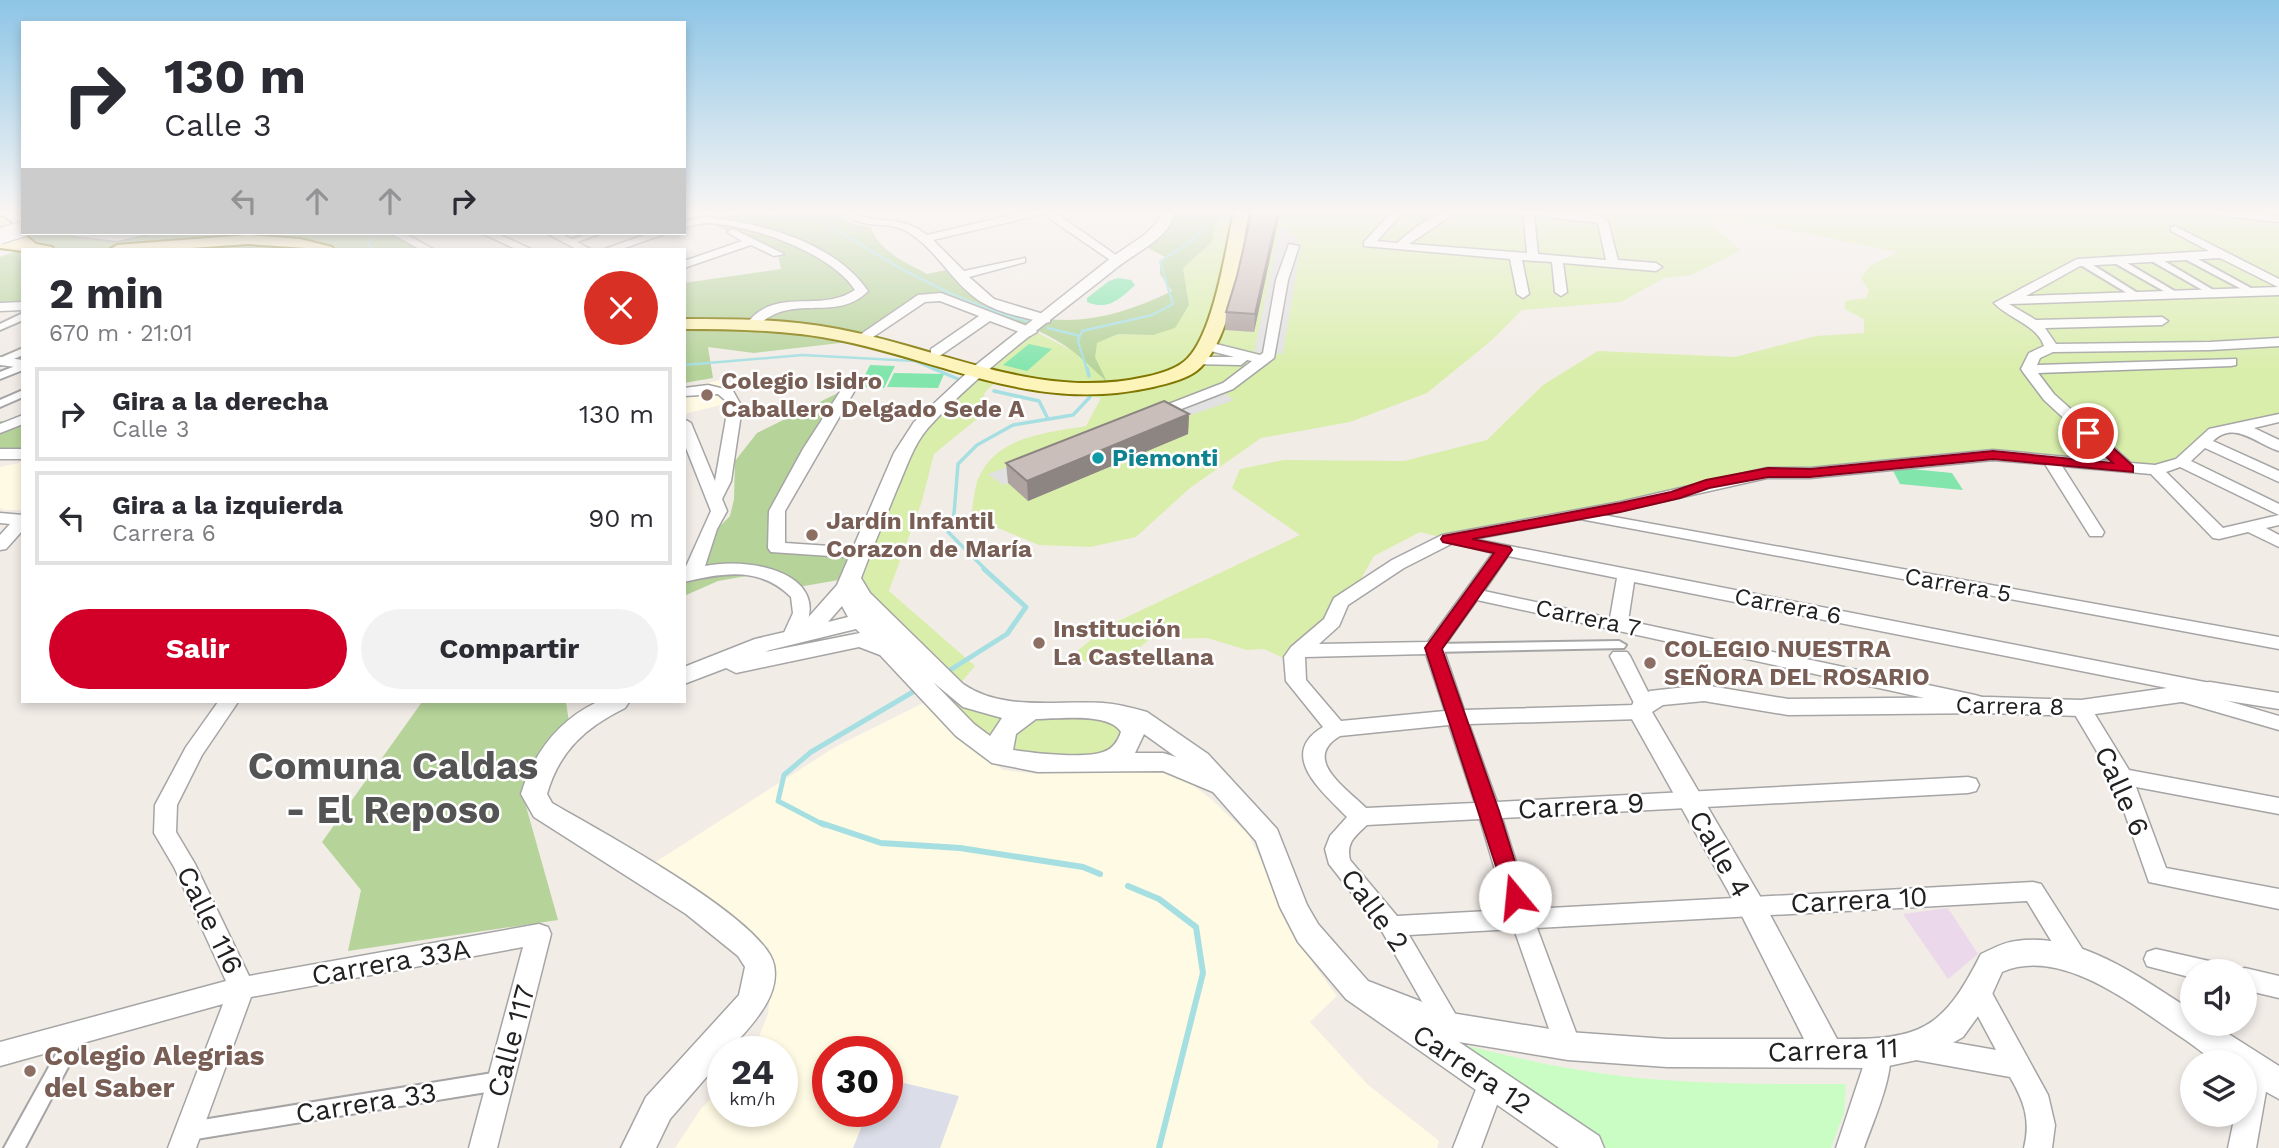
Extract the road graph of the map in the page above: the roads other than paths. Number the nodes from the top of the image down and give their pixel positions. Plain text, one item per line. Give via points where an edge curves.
1 (836, 265) edge
2 (952, 265) edge
3 (1003, 265) edge
4 (1111, 265) edge
5 (1216, 265) edge
6 (1227, 265) edge
7 (1287, 265) edge
8 (1517, 265) edge
9 (1558, 265) edge
10 (1609, 265) edge
11 (1627, 265) edge
12 (2077, 265) edge
13 (2086, 265) edge
14 (2124, 265) edge
15 (2164, 265) edge
16 (2202, 265) edge
17 (2242, 265) edge
18 (1656, 267) dead end
19 (963, 275) junction
20 (1608, 279) dead end
21 (2279, 284) edge
22 (2279, 291) edge
23 (1561, 292) dead end
24 (2254, 292) junction
25 (1523, 294) dead end
26 (2216, 294) junction
27 (2179, 296) junction
28 (2140, 297) junction
29 (2002, 300) junction
30 (21, 306) edge
31 (0, 307) edge
32 (988, 316) junction
33 (21, 317) edge
34 (686, 317) edge
35 (1045, 319) junction
36 (753, 321) junction
37 (2162, 321) dead end
38 (686, 324) edge
39 (2033, 324) junction
40 (0, 327) edge
41 (1030, 332) junction
42 (868, 334) junction
43 (2279, 343) edge
44 (2051, 348) junction
45 (21, 352) edge
46 (936, 352) junction
47 (1202, 353) junction
48 (1257, 359) junction
49 (1, 361) edge
50 (2231, 362) dead end
51 (21, 365) edge
52 (21, 366) edge
53 (983, 368) junction
54 (2028, 369) junction
55 (0, 376) edge
56 (848, 390) dead end
57 (686, 392) edge
58 (21, 394) edge
59 (0, 404) edge
60 (2279, 418) edge
61 (15, 421) edge
62 (1140, 421) edge
63 (2236, 425) junction
64 (686, 428) edge
65 (0, 429) edge
66 (2202, 441) junction
67 (2279, 446) edge
68 (0, 454) edge
69 (21, 454) edge
70 (2050, 460) junction
71 (2181, 462) junction
72 (2128, 469) junction
73 (2156, 470) junction
74 (2279, 477) edge
75 (716, 496) junction
76 (1620, 507) junction
77 (2279, 510) edge
78 (1579, 516) junction
79 (0, 518) edge
80 (21, 520) edge
81 (2279, 520) edge
82 (21, 522) edge
83 (1638, 526) junction
84 (2253, 528) junction
85 (2096, 531) dead end
86 (1448, 539) junction
87 (2279, 542) edge
88 (0, 545) edge
89 (1504, 550) junction
90 (860, 553) junction
91 (1627, 574) junction
92 (689, 575) edge
93 (848, 583) junction
94 (1474, 594) junction
95 (861, 621) junction
96 (1618, 625) junction
97 (799, 634) junction
98 (2279, 643) edge
99 (1433, 648) junction
100 (900, 649) junction
101 (1298, 651) junction
102 (1619, 651) joint
103 (694, 673) edge
104 (2210, 690) junction
105 (2179, 694) junction
106 (947, 696) junction
107 (2279, 701) edge
108 (230, 703) edge
109 (615, 703) edge
110 (1989, 705) junction
111 (1642, 708) junction
112 (2081, 708) junction
113 (1106, 711) junction
114 (1029, 712) junction
115 (1455, 717) junction
116 (2279, 723) edge
117 (1336, 729) junction
118 (1001, 757) junction
119 (1104, 761) junction
120 (2122, 776) junction
121 (1968, 785) dead end
122 (1227, 791) junction
123 (1689, 800) junction
124 (2279, 806) edge
125 (1489, 811) junction
126 (1361, 817) junction
127 (2279, 899) edge
128 (1751, 906) junction
129 (1522, 919) junction
130 (1391, 926) junction
131 (539, 934) joint
132 (2156, 959) dead end
133 (2076, 960) junction
134 (2180, 964) edge
135 (2257, 982) edge
136 (2279, 987) edge
137 (243, 988) junction
138 (1357, 990) junction
139 (1978, 992) junction
140 (1450, 1027) junction
141 (77, 1033) junction
142 (1568, 1046) junction
143 (1915, 1048) junction
144 (1827, 1052) junction
145 (0, 1054) edge
146 (1879, 1054) junction
147 (2018, 1066) junction
148 (2268, 1077) edge
149 (499, 1081) junction
150 (1492, 1083) junction
151 (186, 1139) edge
152 (14, 1148) edge
153 (483, 1148) edge
154 (638, 1148) edge
155 (1467, 1148) edge
156 (1587, 1148) edge
157 (1850, 1148) edge
158 (2038, 1148) edge
159 (2242, 1148) edge

1 - 36 street via 858,281 862,290 854,298 774,307
2 - 19 street
3 - 19 street
4 - 35 street
5 - 53 main road via 1194,337 1174,362 1140,376 1083,383
6 - 47 main road
7 - 48 street via 1269,355
8 - 25 street
9 - 23 street
10 - 20 street
11 - 18 street
12 - 29 street
13 - 28 street
14 - 27 street
15 - 26 street
16 - 24 street
17 - 21 street
19 - 35 street via 977,292 997,304
22 - 24 street
24 - 26 street
26 - 27 street
27 - 28 street
28 - 29 street
29 - 39 street via 2000,303
30 - 31 street
32 - 41 street
32 - 42 street via 927,296
32 - 46 street
33 - 40 street
34 - 36 main road
35 - 41 street
36 - 38 main road
36 - 42 main road via 811,323
36 - 53 main road via 844,335
37 - 39 street
39 - 44 street via 2050,340
41 - 53 street
42 - 46 main road
43 - 44 street
44 - 54 street via 2034,356
45 - 49 street
46 - 53 main road
47 - 48 street via 1237,362
47 - 53 main road via 1189,368 1155,381 1102,390 1056,388
48 - 62 street via 1228,386
49 - 51 street
50 - 54 street
52 - 55 street
53 - 90 street via 912,436
54 - 72 street via 2049,397
56 - 90 street via 777,511 778,548
57 - 75 street via 716,388 727,392 735,407 723,481
58 - 59 street
60 - 63 street
61 - 65 street
63 - 66 street
63 - 67 street
64 - 75 street
66 - 71 street
66 - 74 street
68 - 69 street
70 - 72 street
70 - 76 street via 1969,455 1810,473 1768,472 1746,483
70 - 85 street
71 - 73 street
71 - 77 street
72 - 73 street
73 - 84 street via 2219,534
75 - 92 street via 719,510
76 - 78 street
76 - 83 street
78 - 83 street, Carrera 5
78 - 86 street
79 - 80 street
81 - 84 street
82 - 88 street
83 - 98 street, Carrera 5
84 - 87 street
86 - 89 street, Carrera 6
86 - 101 street via 1398,564 1340,603 1332,622
89 - 91 street, Carrera 6
89 - 94 street
90 - 93 street
91 - 96 street
91 - 104 street, Carrera 6
92 - 97 street via 736,566 782,581 796,591 802,603
93 - 95 street via 850,605
93 - 97 street
93 - 100 street
94 - 96 street, Carrera 7
94 - 99 street
95 - 97 street
95 - 100 street
96 - 110 street, Carrera 7
97 - 103 street
99 - 101 street
99 - 102 street
99 - 115 street
100 - 103 street via 859,640
100 - 106 street
101 - 117 street via 1293,668 1296,681
102 - 111 street, Calle 4
104 - 105 street, Carrera 8
104 - 107 street
105 - 112 street, Carrera 8
105 - 116 street
106 - 114 street
106 - 118 street via 965,730
108 - 137 street, Calle 116 via 192,752 166,804 165,833
109 - 154 street via 559,739 534,794 543,810 691,902 751,950 760,963 751,1003 658,1108
110 - 111 street, Carrera 8 via 1788,707 1704,693 1658,696
110 - 112 street, Carrera 8
111 - 115 street, Carrera 8
111 - 123 street, Calle 4
112 - 120 street, Calle 6
113 - 114 street
113 - 119 street via 1126,720 1133,732 1121,755
113 - 122 street via 1138,718 1160,730 1199,760
114 - 118 street via 1014,719 1002,734
115 - 117 street, Carrera 8
115 - 125 street
117 - 126 street via 1319,739 1314,752 1316,771
118 - 119 street via 1038,763
119 - 122 street via 1163,762
120 - 124 street
120 - 127 street, Calle 6 via 2157,876
121 - 123 street, Carrera 9
122 - 138 street via 1268,836 1308,933
123 - 125 street, Carrera 9
123 - 128 street, Calle 4
125 - 126 street, Carrera 9
125 - 129 street
126 - 130 street, Calle 2 via 1340,836 1336,849 1340,864
128 - 129 street, Carrera 10
128 - 133 street, Carrera 10 via 2034,891
128 - 144 street, Calle 4
129 - 130 street, Carrera 10
129 - 142 street
130 - 140 street, Calle 2
131 - 137 street, Carrera 33A
131 - 149 street, Calle 117
132 - 134 street
133 - 139 street, Carrera 11 via 2038,952 2014,953 1991,962
133 - 148 street, Carrera 11 via 2119,980
135 - 136 street
137 - 141 street
137 - 151 street, Calle 116
138 - 140 street, Carrera 11
138 - 150 street, Carrera 12
139 - 143 street, Carrera 11 via 1952,1027
139 - 147 street
140 - 142 street, Carrera 11
141 - 145 street
141 - 152 street
142 - 144 street, Carrera 11 via 1667,1052
143 - 146 street, Carrera 11
143 - 147 street
144 - 146 street, Carrera 11
146 - 157 street
147 - 158 street via 2037,1099 2044,1129
148 - 159 street
149 - 151 street, Carrera 33
149 - 153 street, Calle 117
150 - 155 street
150 - 156 street, Carrera 12

